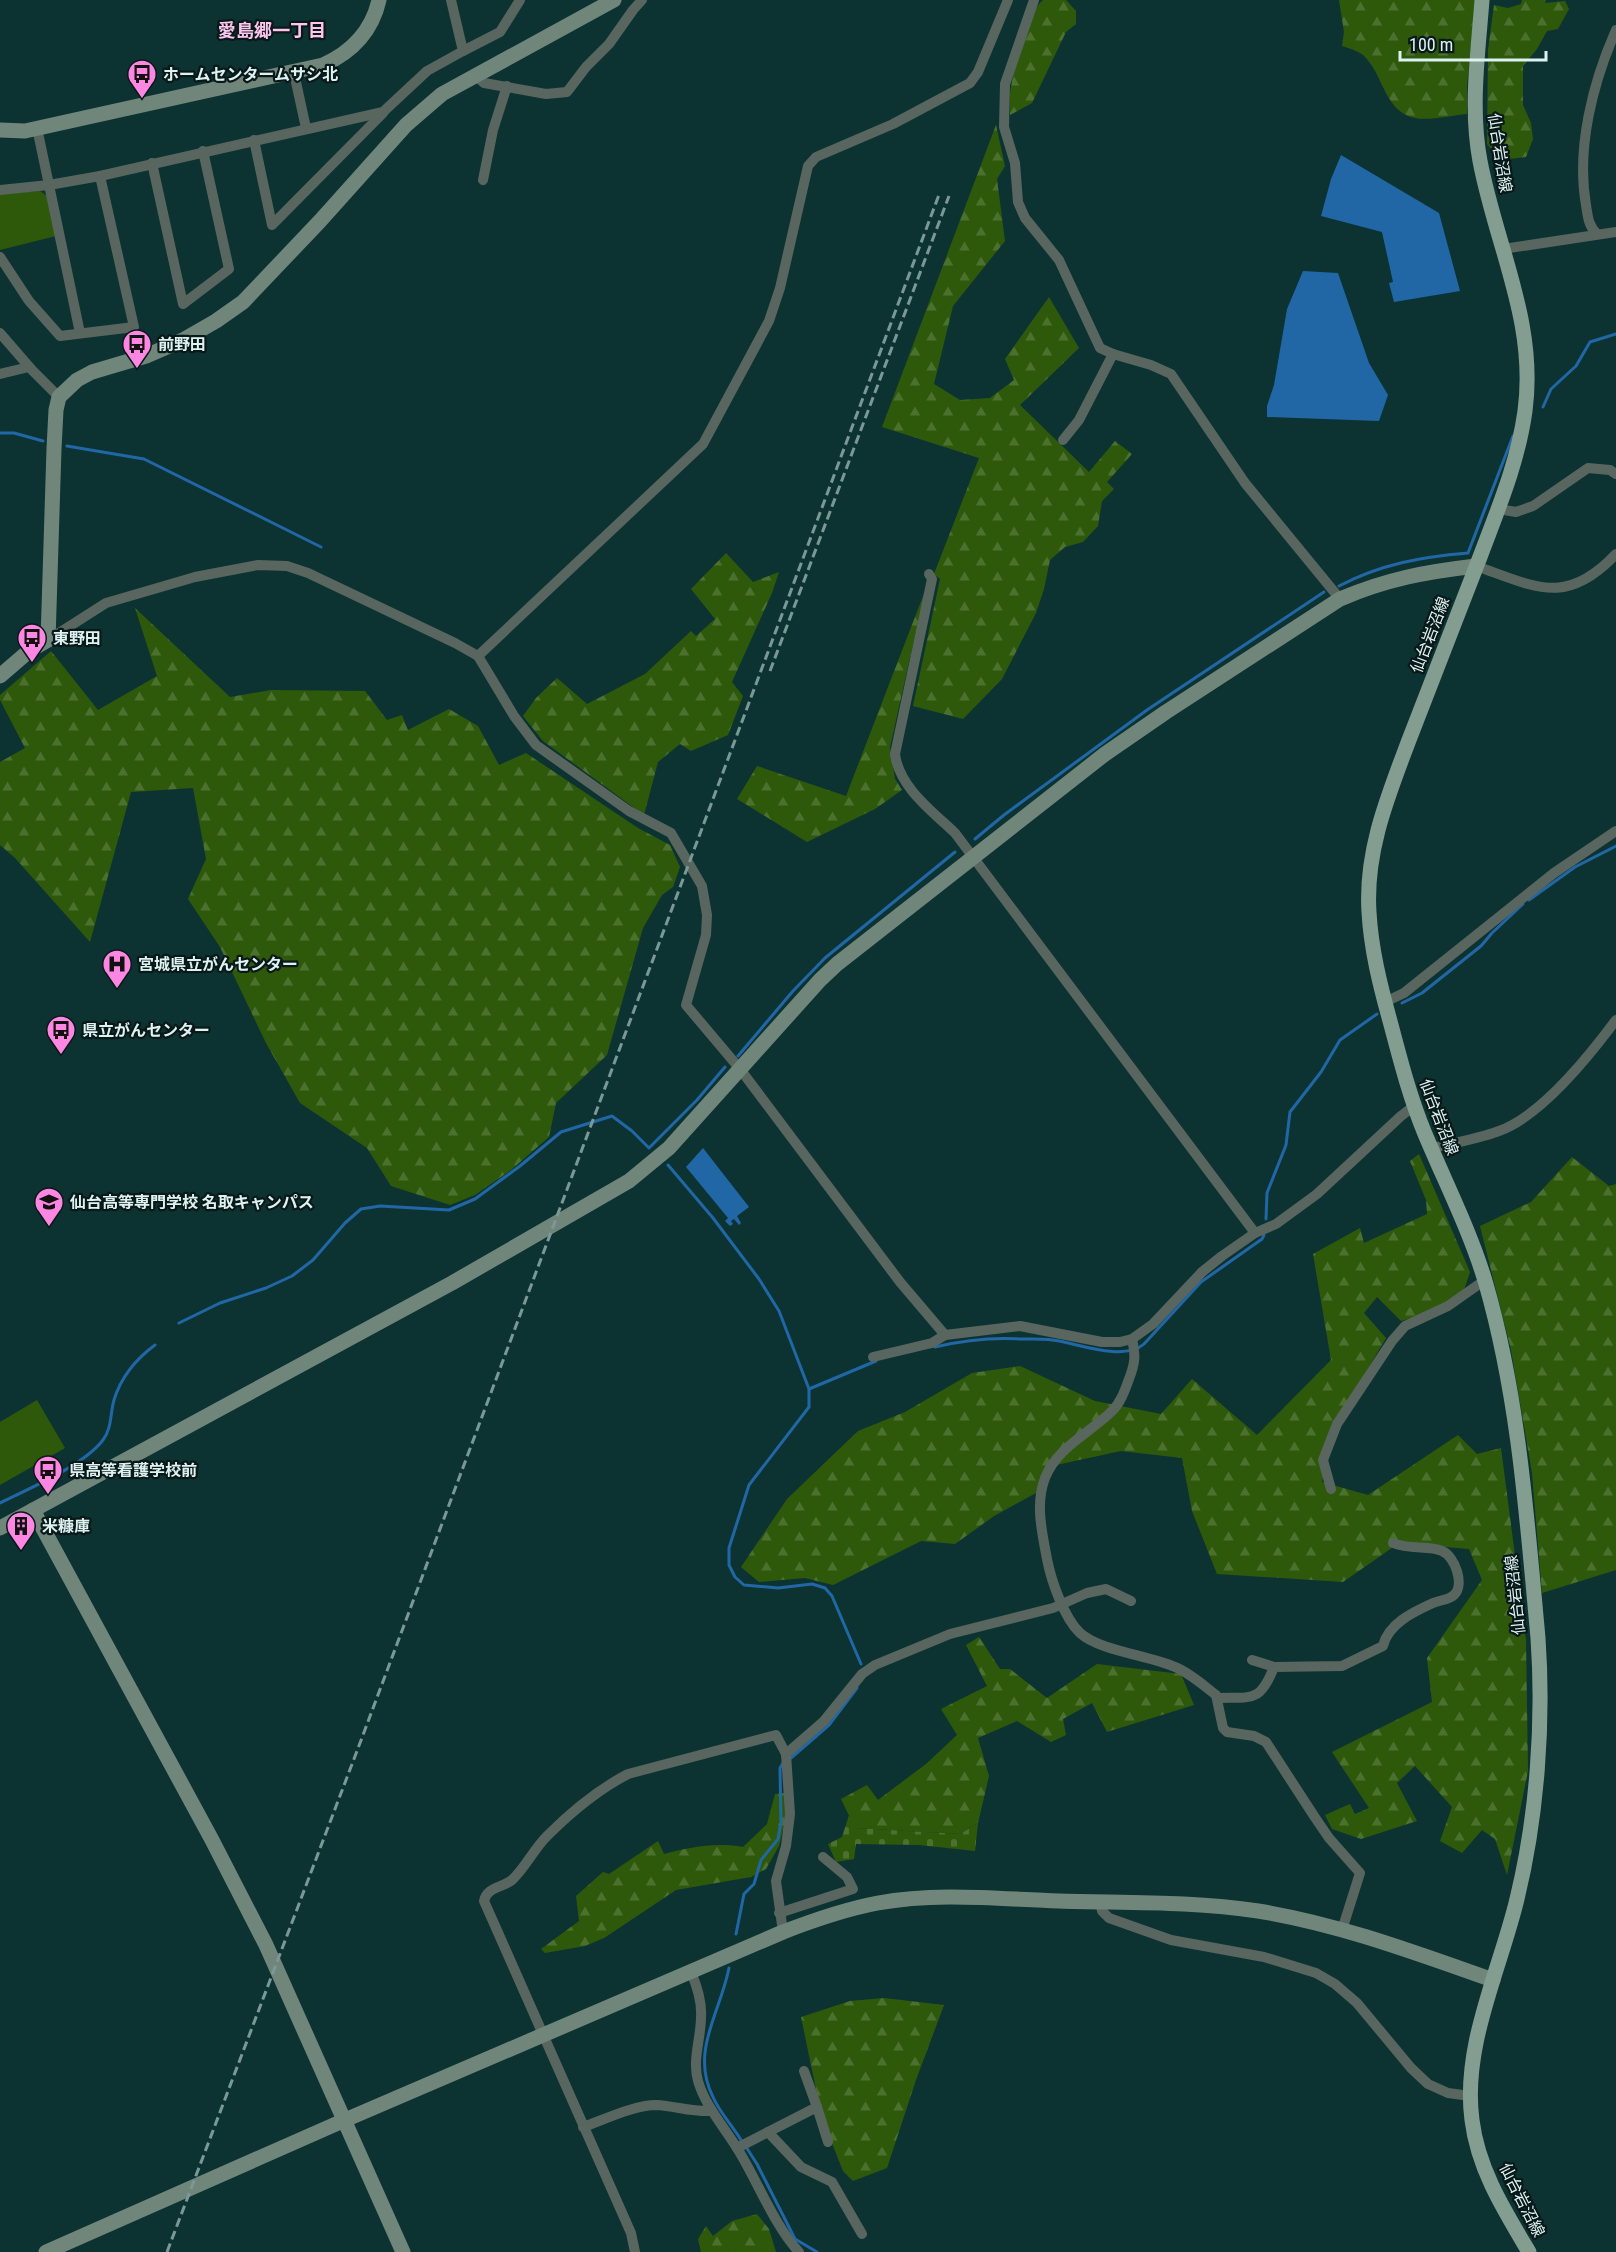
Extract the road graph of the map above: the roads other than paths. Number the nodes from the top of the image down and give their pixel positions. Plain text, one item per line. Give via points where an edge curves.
1 (379, 0) edge
2 (451, 0) edge
3 (642, 0) edge
4 (1008, 0) edge
5 (1034, 0) edge
6 (1482, 0) edge
7 (604, 2) edge
8 (515, 3) edge
9 (1616, 30) edge
10 (463, 51) junction
11 (294, 73) junction
12 (475, 75) junction
13 (507, 86) junction
14 (383, 112) junction
15 (37, 128) junction
16 (306, 128) junction
17 (0, 130) edge
18 (254, 140) junction
19 (203, 151) junction
20 (152, 163) junction
21 (100, 176) junction
22 (483, 180) dead end
23 (49, 185) junction
24 (0, 190) edge
25 (1616, 232) edge
26 (1597, 234) junction
27 (1503, 249) junction
28 (0, 257) edge
29 (0, 333) edge
30 (80, 333) junction
31 (1113, 354) junction
32 (29, 367) junction
33 (0, 374) edge
34 (59, 398) junction
35 (1063, 440) dead end
36 (1616, 474) edge
37 (1498, 509) junction
38 (1616, 554) edge
39 (1476, 566) junction
40 (929, 574) dead end
41 (1340, 599) junction
42 (48, 640) junction
43 (478, 656) junction
44 (0, 676) edge
45 (1616, 831) edge
46 (972, 857) junction
47 (1385, 1002) junction
48 (1616, 1020) edge
49 (740, 1069) junction
50 (1414, 1106) junction
51 (1431, 1148) junction
52 (1255, 1233) junction
53 (1485, 1280) junction
54 (945, 1335) junction
55 (1134, 1347) junction
56 (873, 1357) dead end
57 (1331, 1489) dead end
58 (33, 1510) junction
59 (0, 1528) edge
60 (1393, 1543) dead end
61 (1131, 1601) dead end
62 (1062, 1604) junction
63 (1252, 1660) dead end
64 (1274, 1667) junction
65 (1217, 1698) junction
66 (786, 1754) junction
67 (822, 1857) dead end
68 (853, 1889) junction
69 (1100, 1902) junction
70 (860, 1907) junction
71 (779, 1913) junction
72 (1342, 1930) junction
73 (783, 1932) junction
74 (691, 1972) junction
75 (1493, 1980) junction
76 (543, 2035) junction
77 (804, 2071) dead end
78 (1470, 2096) junction
79 (817, 2107) junction
80 (712, 2110) junction
81 (345, 2120) junction
82 (583, 2127) junction
83 (768, 2132) junction
84 (828, 2142) dead end
85 (737, 2148) junction
86 (862, 2234) dead end
87 (46, 2252) edge
88 (403, 2252) edge
89 (635, 2252) edge
90 (799, 2252) edge
91 (1529, 2252) edge

1 - 11 street via 368,28 351,49 323,65
2 - 10 street
3 - 13 street via 567,92 546,94
4 - 43 street via 970,83 893,124 816,157 808,166 769,321 704,444
5 - 31 street via 1005,84 1004,127 1015,163 1018,202 1035,232 1059,260 1100,348
6 - 27 main road, 仙台岩沼線 via 1475,128 1486,189
7 - 12 street
8 - 10 street via 500,32
9 - 26 street via 1590,112 1583,165 1590,227
10 - 14 street via 427,70
11 - 15 street
11 - 16 street
12 - 13 street via 484,83
12 - 34 street via 442,94 406,124 243,302 183,340 77,380
13 - 22 street
14 - 16 street
14 - 18 street via 272,225
15 - 17 street
15 - 23 street
16 - 18 street
18 - 19 street
19 - 20 street
19 - 20 street via 229,269 183,304
20 - 21 street
21 - 23 street
21 - 30 street via 134,327
23 - 24 street
23 - 30 street
25 - 26 street
26 - 27 street
27 - 37 main road, 仙台岩沼線 via 1524,326 1528,386 1522,430
28 - 30 street via 29,301 60,336
29 - 32 street
31 - 35 street via 1079,420
31 - 41 street via 1171,374 1245,483
32 - 33 street
32 - 34 street
34 - 42 street
36 - 37 street via 1588,468 1533,506 1516,512
37 - 39 main road, 仙台岩沼線
38 - 39 street via 1582,583 1559,589 1535,587
39 - 41 street via 1396,578
39 - 47 main road, 仙台岩沼線 via 1389,793 1371,854 1368,908 1372,947
40 - 46 street via 932,579 905,702 896,764 905,782
41 - 46 street via 1138,731
42 - 43 street via 106,603 227,570 287,566
42 - 44 street
43 - 49 street via 536,744 629,811 671,833 702,886 707,915 706,935 686,1005
45 - 47 street via 1554,873 1404,993
46 - 49 street via 820,980
46 - 52 street
47 - 50 main road, 仙台岩沼線
48 - 51 street via 1591,1052 1526,1116 1500,1131
49 - 54 street
49 - 58 street via 669,1148 629,1181 452,1283
50 - 51 main road, 仙台岩沼線
50 - 52 street via 1317,1194 1276,1224
51 - 53 main road, 仙台岩沼線
52 - 55 street via 1202,1272
53 - 57 street via 1448,1306 1405,1326 1392,1341 1337,1424 1323,1460
53 - 75 main road, 仙台岩沼線 via 1500,1335 1515,1421 1540,1673 1539,1743 1526,1853 1517,1900
54 - 55 street via 1020,1326
54 - 56 street via 932,1343
55 - 62 street via 1135,1365 1122,1398 1112,1411 1070,1444 1045,1478 1040,1522 1048,1566
58 - 59 street
58 - 81 street via 218,1851 266,1945
60 - 64 street via 1441,1550 1449,1555 1458,1575 1454,1596 1398,1622 1385,1636 1383,1646 1342,1666
61 - 62 street via 1106,1589
62 - 65 street via 1080,1633 1099,1644 1175,1667
62 - 66 street via 950,1634 875,1665 865,1671 824,1721
63 - 64 street
64 - 65 street via 1266,1688 1254,1696
65 - 72 street via 1225,1730 1266,1742 1329,1838 1360,1873
66 - 71 street via 790,1814 776,1881
66 - 76 street via 776,1735 628,1774 548,1836 511,1881 486,1894 484,1901
67 - 68 street via 847,1877
68 - 70 street
68 - 71 street
69 - 70 street via 962,1897 918,1898
69 - 72 street via 1258,1911
69 - 78 street via 1109,1918 1140,1930 1193,1945 1264,1957 1316,1973 1357,2003 1428,2084 1448,2093
70 - 73 street
71 - 73 street
72 - 75 street
73 - 74 street
74 - 76 street
74 - 80 street via 698,1988 701,2016 697,2080
75 - 78 main road, 仙台岩沼線 via 1474,2058
76 - 81 street
76 - 82 street
77 - 79 street
78 - 91 main road, 仙台岩沼線 via 1479,2154 1489,2181
79 - 83 street
79 - 84 street
80 - 82 street via 695,2112 655,2105
80 - 85 street
81 - 87 street
81 - 88 street
82 - 89 street via 631,2233
83 - 85 street
83 - 86 street via 801,2167 832,2182
85 - 90 street

